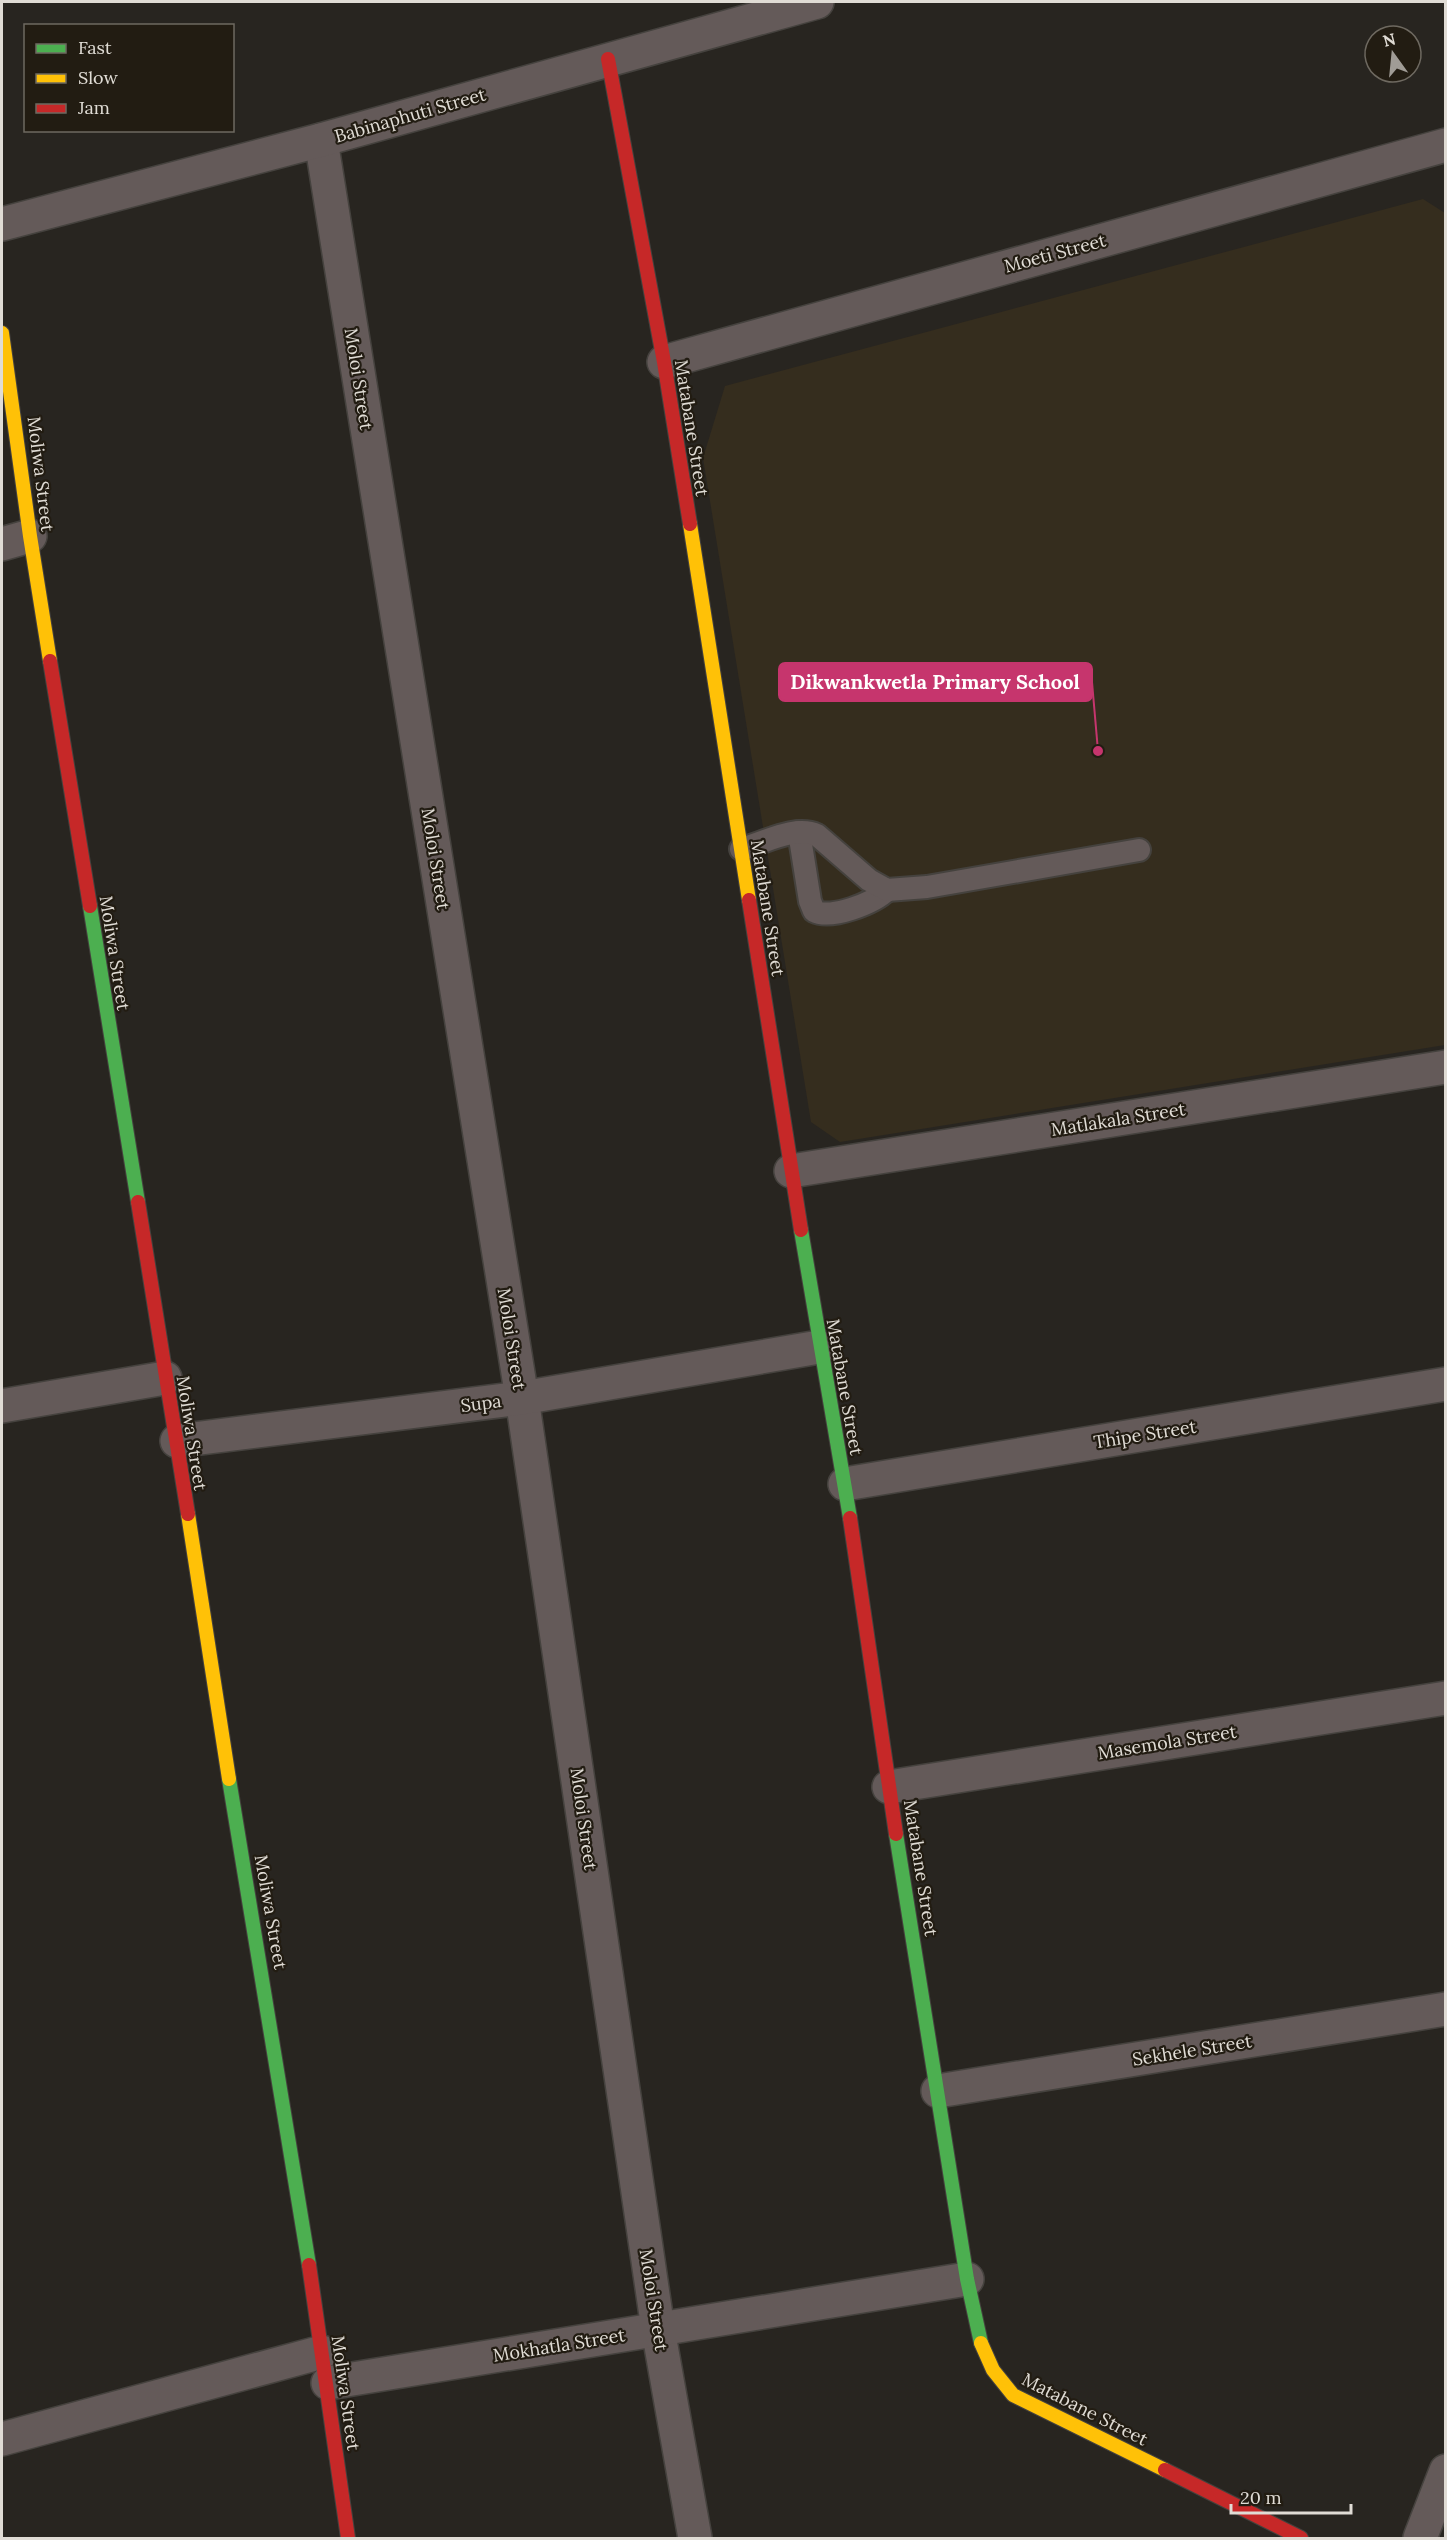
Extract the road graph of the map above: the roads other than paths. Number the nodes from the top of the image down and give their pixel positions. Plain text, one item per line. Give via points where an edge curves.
1 (817, 2) edge
2 (608, 59) junction
3 (321, 140) junction
4 (1446, 145) edge
5 (2, 224) edge
6 (2, 333) edge
7 (664, 362) junction
8 (16, 540) edge
9 (799, 832) junction
10 (741, 849) junction
11 (1139, 850) dead end
12 (887, 890) junction
13 (1446, 1067) edge
14 (791, 1171) junction
15 (819, 1347) junction
16 (165, 1378) junction
17 (1446, 1384) edge
18 (522, 1398) junction
19 (2, 1406) edge
20 (177, 1441) junction
21 (845, 1484) junction
22 (1446, 1698) edge
23 (890, 1787) junction
24 (1446, 2009) edge
25 (938, 2091) junction
26 (967, 2279) junction
27 (658, 2329) junction
28 (325, 2368) junction
29 (2, 2439) edge
30 (1446, 2471) edge
31 (348, 2538) edge
32 (695, 2538) edge
33 (1301, 2538) edge
34 (1420, 2538) edge

1 - 2 street, Babinaphuti Street
2 - 3 street, Babinaphuti Street
2 - 7 street, Matabane Street
3 - 5 street, Babinaphuti Street
3 - 18 street, Moloi Street
4 - 7 street, Moeti Street
6 - 8 street, Moliwa Street via 14,407
7 - 10 street, Matabane Street
8 - 16 street, Moliwa Street
9 - 10 lane
9 - 12 lane via 817,835 869,880
9 - 12 lane via 814,911 827,915 869,902
10 - 14 street, Matabane Street
11 - 12 lane via 927,887
13 - 14 street, Matlakala Street
14 - 15 street, Matabane Street
15 - 18 street, Supa
15 - 21 street, Matabane Street
16 - 19 street
16 - 20 street, Moliwa Street
17 - 21 street, Thipe Street
18 - 20 street, Supa
18 - 27 street, Moloi Street
20 - 28 street, Moliwa Street via 198,1592 283,2091
21 - 23 street, Matabane Street
22 - 23 street, Masemola Street
23 - 25 street, Matabane Street
24 - 25 street, Sekhele Street
25 - 26 street, Matabane Street
26 - 27 street, Mokhatla Street
26 - 33 street, Matabane Street via 986,2358 997,2380 1013,2395
27 - 28 street, Mokhatla Street
27 - 32 street, Moloi Street
28 - 29 street, Mokhatla Street
28 - 31 street, Moliwa Street
30 - 34 street

